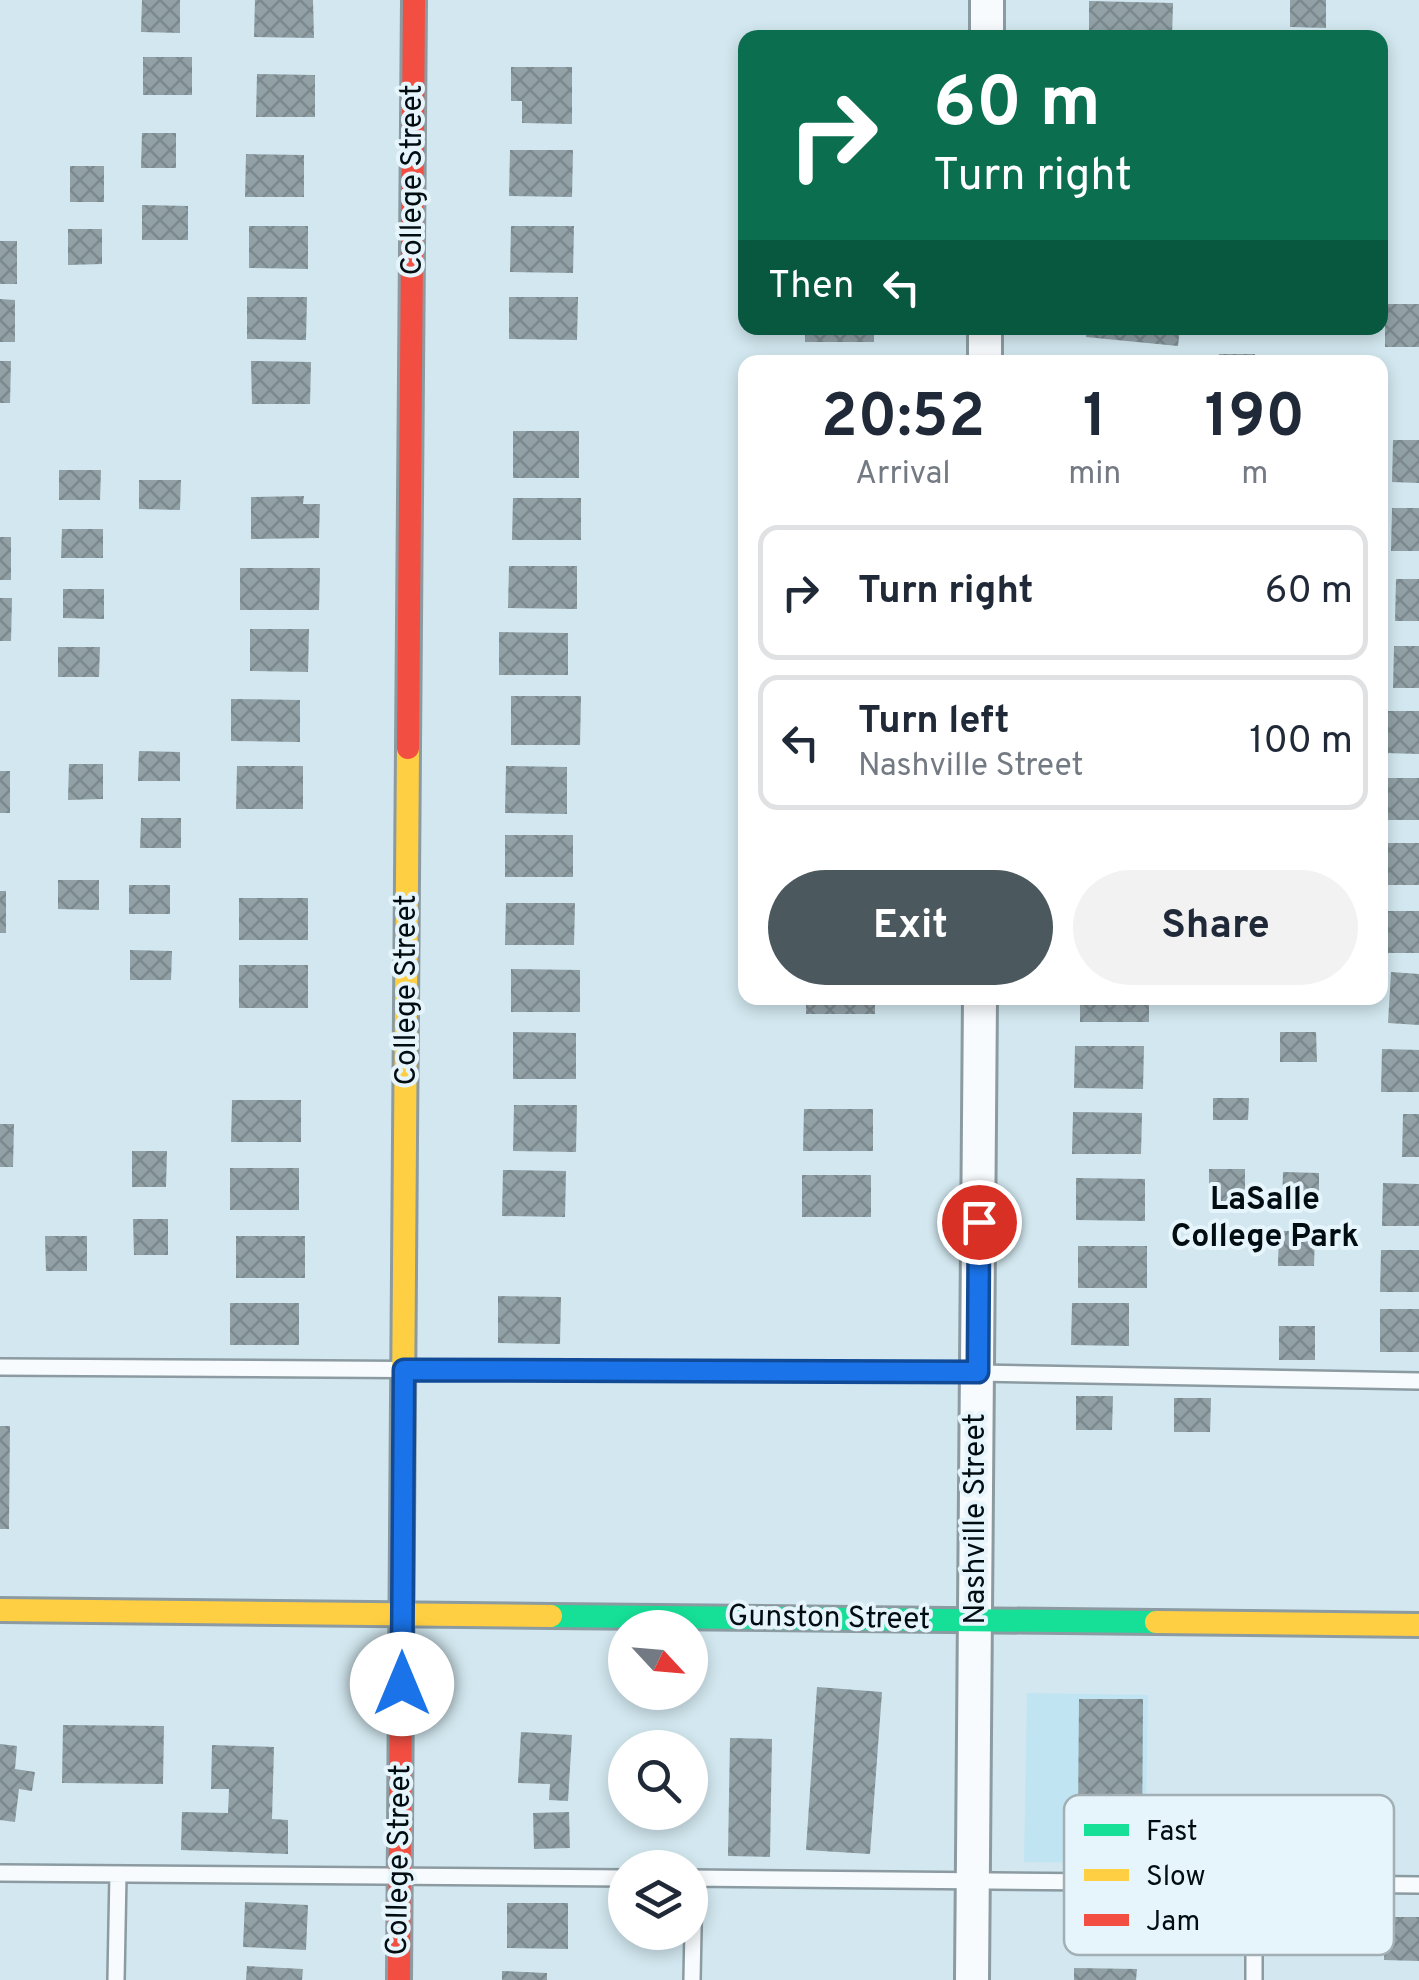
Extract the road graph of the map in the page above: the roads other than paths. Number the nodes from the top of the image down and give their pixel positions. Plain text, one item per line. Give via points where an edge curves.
1 (414, 0) edge
2 (988, 0) edge
3 (987, 30) edge
4 (980, 1005) edge
5 (0, 1367) edge
6 (404, 1370) junction
7 (978, 1372) junction
8 (1419, 1381) edge
9 (0, 1610) edge
10 (402, 1614) junction
11 (976, 1620) junction
12 (1419, 1625) edge
13 (0, 1873) edge
14 (118, 1874) junction
15 (400, 1878) junction
16 (608, 1878) edge
17 (708, 1878) edge
18 (973, 1879) junction
19 (1064, 1880) edge
20 (1394, 1885) edge
21 (1419, 1885) edge
22 (692, 1950) edge
23 (116, 1980) edge
24 (399, 1980) edge
25 (692, 1980) edge
26 (972, 1980) edge

1 - 6 street, College Street
2 - 3 street
4 - 7 street, Nashville Street
5 - 6 lane
6 - 7 lane
6 - 10 street, College Street
7 - 8 lane
7 - 11 street, Nashville Street
9 - 10 street, Gunston Street
10 - 11 street, Gunston Street
10 - 15 street, College Street
11 - 12 street, Gunston Street
11 - 18 street, Nashville Street
13 - 14 lane
14 - 15 lane
14 - 23 lane
15 - 16 lane
15 - 24 street, College Street
17 - 18 lane
18 - 19 lane
18 - 26 street, Nashville Street
20 - 21 lane
22 - 25 lane

